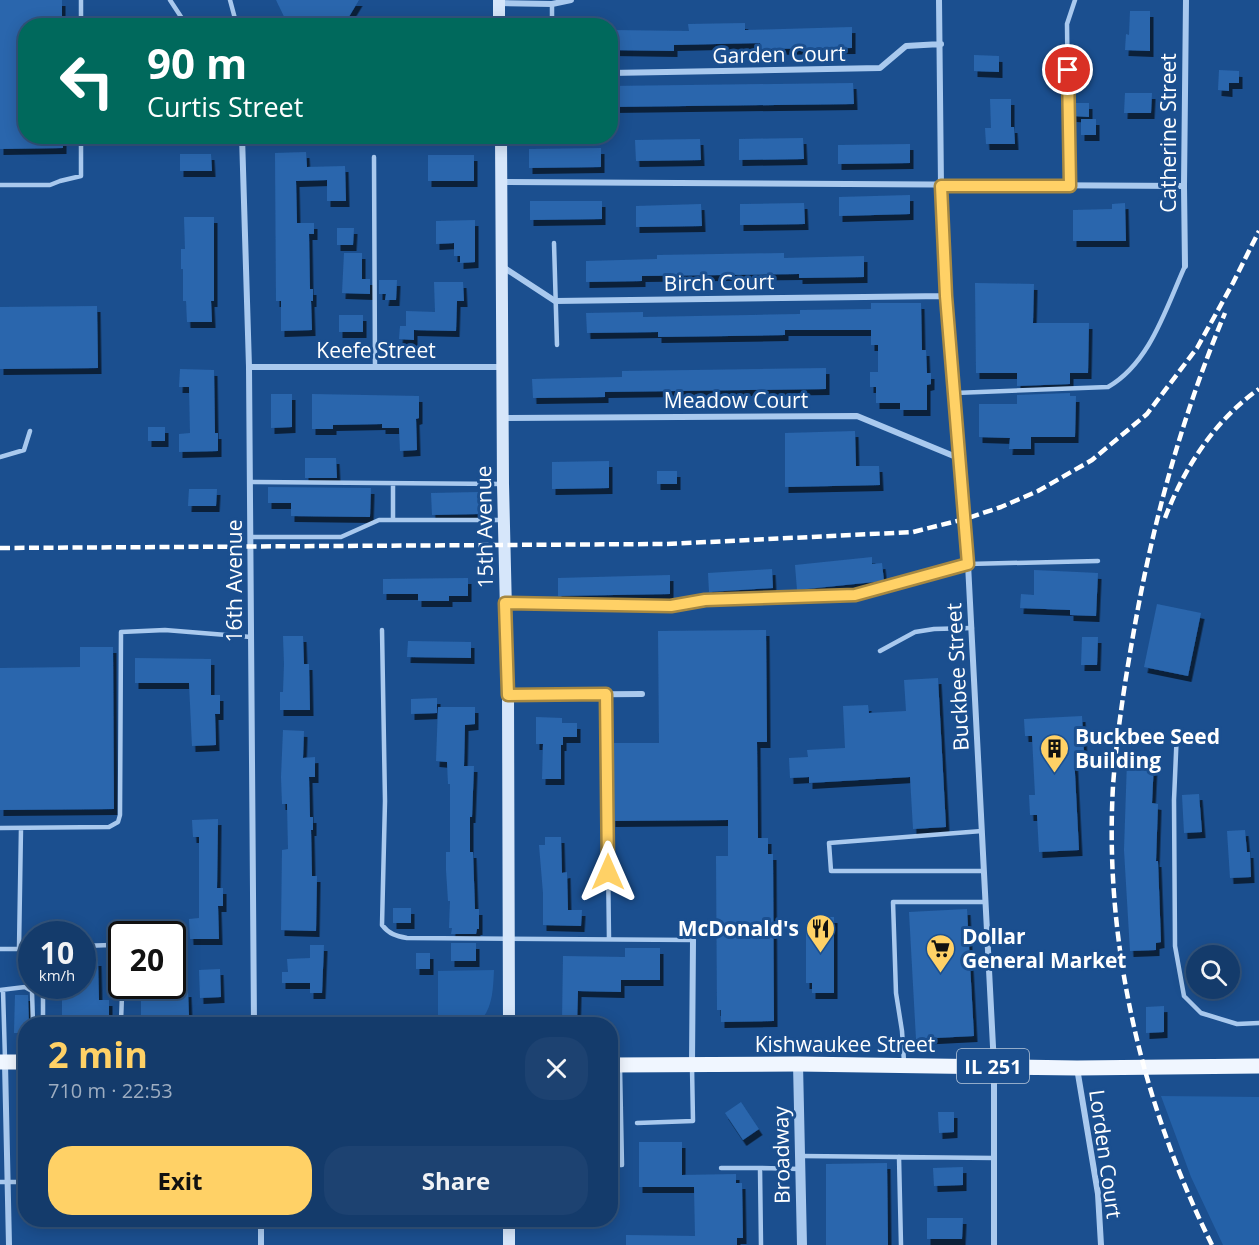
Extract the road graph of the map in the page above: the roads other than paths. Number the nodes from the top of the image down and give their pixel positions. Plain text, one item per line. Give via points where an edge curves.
1 (81, 0) edge
2 (170, 0) edge
3 (230, 0) edge
4 (571, 0) edge
5 (939, 0) edge
6 (1075, 0) edge
7 (1186, 0) edge
8 (499, 2) edge
9 (552, 4) junction
10 (81, 18) edge
11 (182, 18) edge
12 (235, 18) edge
13 (499, 18) edge
14 (552, 18) edge
15 (941, 44) junction
16 (618, 73) edge
17 (81, 144) edge
18 (242, 144) edge
19 (501, 144) edge
20 (374, 157) dead end
21 (501, 182) junction
22 (0, 185) edge
23 (941, 186) junction
24 (1070, 186) junction
25 (1184, 186) junction
26 (554, 243) dead end
27 (1185, 266) joint
28 (502, 267) junction
29 (946, 296) junction
30 (555, 301) junction
31 (557, 345) dead end
32 (503, 366) junction
33 (249, 367) junction
34 (375, 367) junction
35 (955, 393) junction
36 (503, 418) junction
37 (30, 431) dead end
38 (0, 458) edge
39 (961, 459) junction
40 (250, 482) junction
41 (503, 484) junction
42 (393, 485) junction
43 (393, 520) junction
44 (503, 520) junction
45 (251, 537) junction
46 (1098, 561) dead end
47 (968, 564) junction
48 (505, 603) junction
49 (972, 628) junction
50 (382, 630) dead end
51 (251, 637) junction
52 (880, 651) dead end
53 (606, 694) junction
54 (642, 694) dead end
55 (508, 695) junction
56 (1177, 730) dead end
57 (0, 828) edge
58 (21, 828) junction
59 (982, 831) junction
60 (984, 871) junction
61 (985, 902) junction
62 (509, 938) junction
63 (609, 939) junction
64 (693, 940) joint
65 (96, 946) edge
66 (0, 949) edge
67 (1, 990) edge
68 (43, 999) edge
69 (33, 1017) edge
70 (43, 1017) edge
71 (121, 1017) edge
72 (254, 1017) edge
73 (509, 1017) edge
74 (1259, 1023) edge
75 (2, 1062) edge
76 (18, 1062) edge
77 (692, 1064) junction
78 (798, 1064) junction
79 (618, 1065) edge
80 (904, 1065) junction
81 (993, 1066) junction
82 (1259, 1066) edge
83 (1077, 1068) junction
84 (618, 1086) edge
85 (621, 1107) joint
86 (637, 1123) dead end
87 (801, 1156) junction
88 (899, 1157) junction
89 (993, 1158) junction
90 (618, 1165) edge
91 (721, 1168) dead end
92 (760, 1168) junction
93 (800, 1169) junction
94 (0, 1182) edge
95 (8, 1182) junction
96 (18, 1182) edge
97 (261, 1227) edge
98 (509, 1227) edge
99 (9, 1245) edge
100 (261, 1245) edge
101 (508, 1245) edge
102 (761, 1245) edge
103 (802, 1245) edge
104 (902, 1245) edge
105 (993, 1245) edge
106 (1101, 1245) edge

1 - 10 lane
2 - 11 lane
3 - 12 lane
4 - 9 street
5 - 15 street, Buckbee Street
6 - 24 lane via 1067,24
7 - 25 street, Catherine Street
8 - 9 street
8 - 13 main road
9 - 14 lane
15 - 16 street, Garden Court via 906,46 880,68
15 - 23 street, Buckbee Street
17 - 22 lane via 81,176 50,185
18 - 33 street, 16th Avenue
19 - 21 main road, 15th Avenue
20 - 34 lane
21 - 23 street
21 - 28 main road, 15th Avenue
23 - 24 street
23 - 29 street, Buckbee Street
24 - 25 street
25 - 27 street, Catherine Street
26 - 30 lane
27 - 35 lane via 1143,354 1123,378 1108,387
28 - 30 street
28 - 32 main road, 15th Avenue
29 - 30 street, Birch Court
29 - 35 street, Buckbee Street
30 - 31 lane
32 - 34 street, Keefe Street
32 - 36 main road, 15th Avenue
33 - 34 street, Keefe Street
33 - 40 street, 16th Avenue
35 - 39 street, Buckbee Street
36 - 39 street, Meadow Court via 857,416
36 - 41 main road, 15th Avenue
37 - 38 lane via 24,450
39 - 47 street, Buckbee Street
40 - 42 lane
40 - 45 street, 16th Avenue
41 - 42 lane
41 - 44 main road, 15th Avenue
42 - 43 lane
43 - 44 lane
43 - 45 lane via 379,520 342,537
44 - 48 main road, 15th Avenue
45 - 51 street, 16th Avenue
46 - 47 lane
47 - 48 lane via 855,595 705,600 671,606
47 - 49 street, Buckbee Street
48 - 55 main road, 15th Avenue
49 - 52 lane via 915,632
49 - 59 street, Buckbee Street
50 - 62 lane via 382,925 396,937
51 - 58 lane via 165,630 121,632 118,822 109,827
51 - 72 street, 16th Avenue
53 - 54 street
53 - 55 street
53 - 63 lane
55 - 62 main road, 15th Avenue
56 - 74 lane via 1175,946 1184,996 1201,1013 1237,1024
57 - 58 lane
58 - 66 lane via 19,949
59 - 60 street, Buckbee Street
59 - 60 lane via 829,843 831,871
60 - 61 street, Buckbee Street
61 - 80 lane via 893,902 896,993
61 - 81 street, Buckbee Street
62 - 63 lane
62 - 73 main road, 15th Avenue
63 - 64 lane
64 - 77 street
65 - 71 lane via 111,945 121,963
67 - 69 lane via 25,987 32,991
67 - 75 lane
68 - 70 lane
75 - 76 main road
75 - 95 street
77 - 78 main road, Kishwaukee Street / IL 251
77 - 79 main road, Kishwaukee Street / IL 251
77 - 86 lane via 693,1121
78 - 80 main road, Kishwaukee Street / IL 251
78 - 87 street, Broadway
80 - 81 main road, Kishwaukee Street / IL 251
81 - 83 main road, Kishwaukee Street / IL 251
81 - 89 street, Buckbee Street
82 - 83 main road, Kishwaukee Street / IL 251
83 - 106 street, Lorden Court via 1098,1194
84 - 85 lane
85 - 90 lane via 622,1165
87 - 88 lane
87 - 93 street, Broadway
88 - 89 lane
88 - 104 lane
89 - 105 street, Buckbee Street
91 - 92 lane
92 - 93 lane
92 - 102 lane
93 - 103 street, Broadway
94 - 95 lane
95 - 96 lane
95 - 99 street
97 - 100 street
98 - 101 main road

